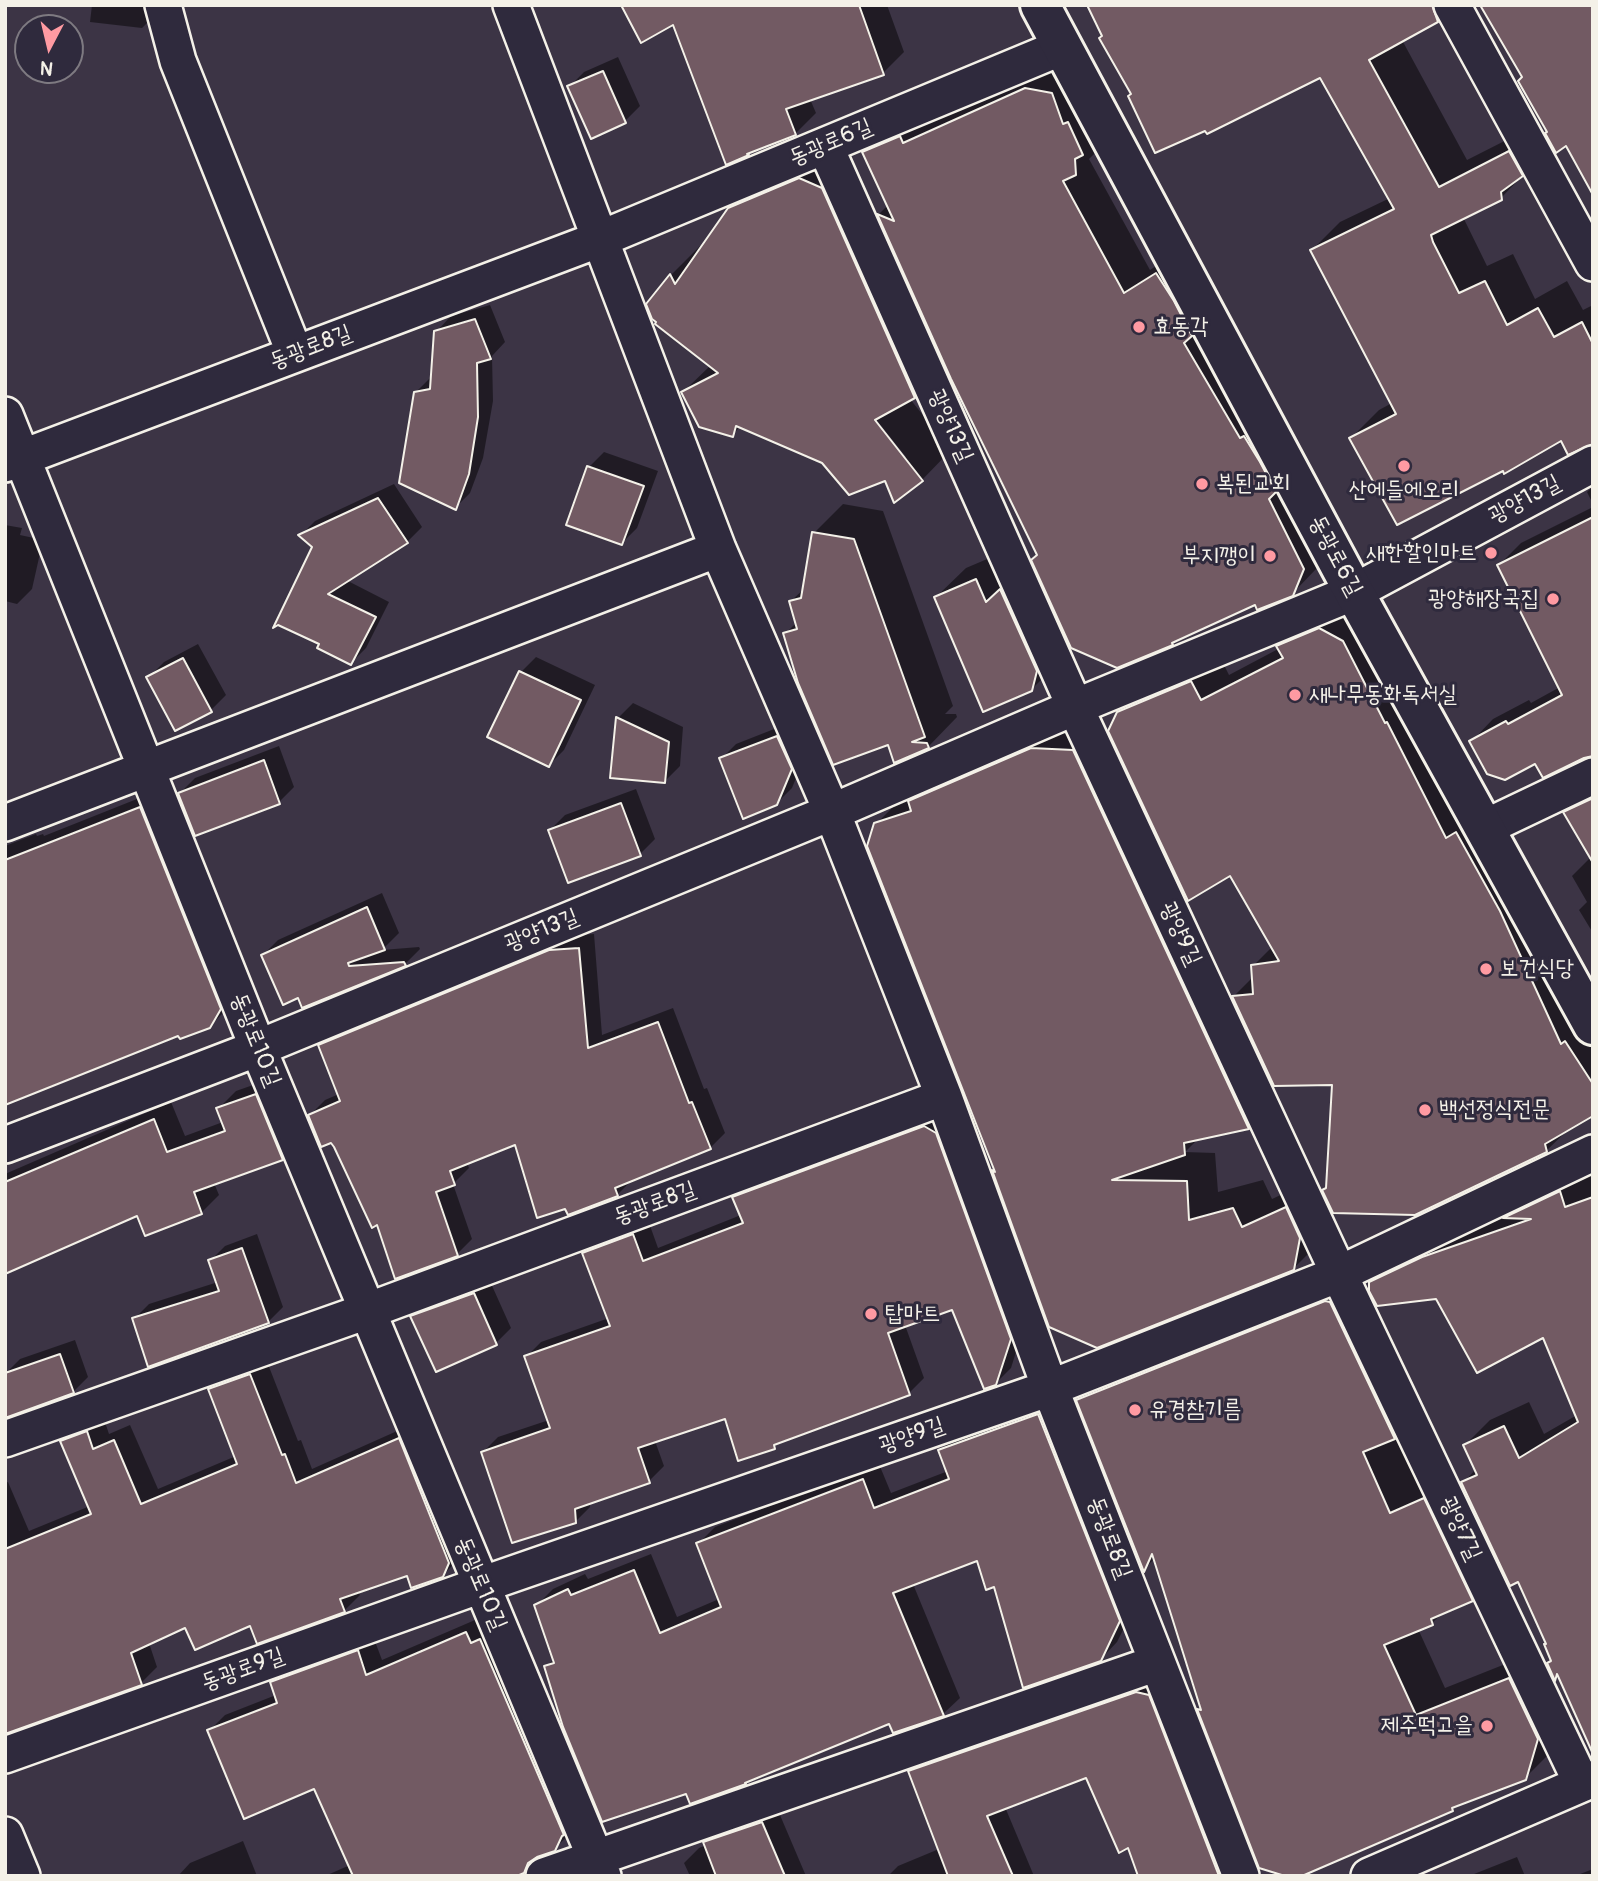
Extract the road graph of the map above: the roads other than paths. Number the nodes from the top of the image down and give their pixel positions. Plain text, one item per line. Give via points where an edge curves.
1 (163, 5) edge
2 (511, 5) edge
3 (1040, 5) edge
4 (1452, 5) edge
5 (1062, 47) junction
6 (825, 146) junction
7 (600, 239) junction
8 (1593, 263) edge
9 (295, 354) junction
10 (5, 415) edge
11 (14, 461) edge
12 (1593, 464) edge
13 (718, 549) junction
14 (1354, 592) junction
15 (1075, 707) junction
16 (146, 768) junction
17 (1593, 776) edge
18 (832, 812) junction
19 (5, 823) edge
20 (1484, 828) junction
21 (1593, 1025) edge
22 (258, 1048) junction
23 (944, 1097) junction
24 (5, 1145) edge
25 (1593, 1153) edge
26 (1339, 1274) junction
27 (367, 1311) junction
28 (1050, 1388) junction
29 (5, 1439) edge
30 (481, 1585) junction
31 (1157, 1663) junction
32 (5, 1755) edge
33 (1587, 1781) edge
34 (5, 1835) edge
35 (599, 1866) edge
36 (22, 1876) edge
37 (544, 1876) edge
38 (1241, 1876) edge
39 (1369, 1876) edge

1 - 9 street via 178,61
2 - 7 street, 동광로8길
3 - 5 street, 동광로6길
4 - 8 street
5 - 6 street, 동광로6길
5 - 14 street, 동광로6길
6 - 7 street, 동광로6길
6 - 15 street, 광양13길
7 - 9 street, 동광로8길
7 - 13 street, 동광로8길
9 - 11 street, 동광로8길
10 - 11 street, 동광로10길
11 - 16 street, 동광로10길
12 - 14 street, 광양13길
13 - 16 street
13 - 18 street, 동광로8길
14 - 15 street, 광양13길
14 - 20 street, 동광로6길
15 - 18 street, 광양13길
15 - 26 street, 광양9길
16 - 19 street
16 - 22 street, 동광로10길
17 - 20 street
18 - 22 street, 광양13길
18 - 23 street, 동광로8길
20 - 21 street, 동광로6길
22 - 24 street, 광양13길
22 - 27 street, 동광로10길
23 - 27 street, 동광로8길
23 - 28 street, 동광로8길
25 - 26 street, 광양9길
26 - 28 street, 광양9길
26 - 33 street, 광양7길
27 - 29 street
27 - 30 street, 동광로10길
28 - 30 street, 광양9길
28 - 31 street, 동광로8길
30 - 32 street, 동광로9길
30 - 35 street, 동광로10길
31 - 35 street
31 - 38 street, 동광로8길
33 - 39 street, 광양7길
34 - 36 street
35 - 37 street

